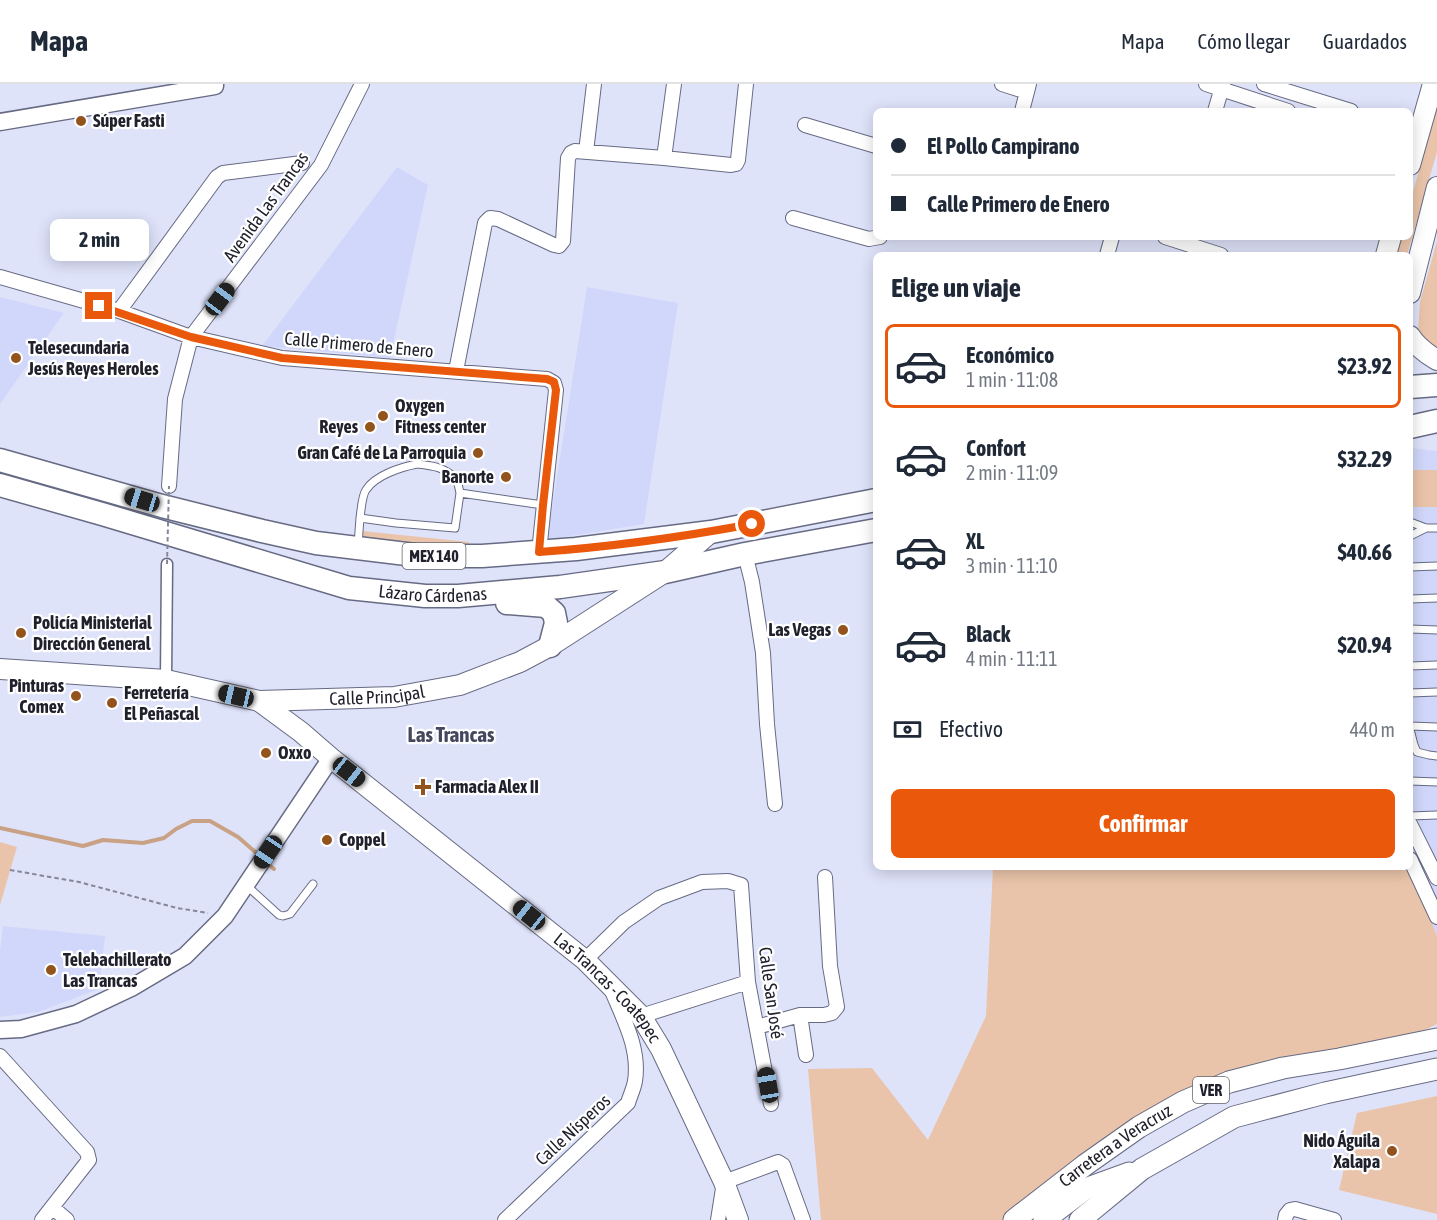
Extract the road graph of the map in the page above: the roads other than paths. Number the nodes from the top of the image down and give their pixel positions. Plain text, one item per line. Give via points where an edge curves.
1 (362, 84) edge
2 (594, 84) edge
3 (674, 84) edge
4 (746, 84) edge
5 (1002, 84) edge
6 (1206, 84) edge
7 (1264, 84) edge
8 (1433, 84) edge
9 (218, 85) edge
10 (1222, 87) edge
11 (1284, 87) edge
12 (1028, 88) edge
13 (1023, 108) edge
14 (1216, 108) edge
15 (1280, 108) edge
16 (1283, 108) edge
17 (1343, 108) edge
18 (1431, 112) edge
19 (0, 122) edge
20 (805, 125) dead end
21 (1414, 130) edge
22 (873, 145) edge
23 (586, 152) junction
24 (664, 158) junction
25 (302, 163) dead end
26 (1437, 187) edge
27 (793, 218) dead end
28 (873, 238) edge
29 (1174, 240) edge
30 (1212, 252) edge
31 (0, 278) edge
32 (1413, 281) edge
33 (119, 311) junction
34 (191, 337) junction
35 (1413, 340) edge
36 (1437, 360) edge
37 (456, 371) junction
38 (1437, 385) edge
39 (1413, 387) edge
40 (1437, 421) edge
41 (1413, 425) edge
42 (1413, 435) edge
43 (1437, 435) edge
44 (0, 450) edge
45 (0, 460) edge
46 (0, 485) edge
47 (169, 486) road end
48 (104, 489) junction
49 (0, 492) edge
50 (460, 493) junction
51 (873, 501) edge
52 (543, 505) junction
53 (360, 518) junction
54 (1413, 523) edge
55 (1426, 528) junction
56 (1437, 528) edge
57 (159, 531) junction
58 (873, 531) edge
59 (711, 532) junction
60 (1413, 534) edge
61 (358, 549) junction
62 (539, 552) junction
63 (745, 554) junction
64 (167, 564) road end
65 (1437, 566) edge
66 (1413, 567) edge
67 (665, 572) junction
68 (458, 596) junction
69 (1437, 598) edge
70 (1413, 599) edge
71 (1413, 630) edge
72 (1437, 630) edge
73 (550, 646) junction
74 (1437, 665) edge
75 (1413, 666) edge
76 (0, 669) edge
77 (166, 680) junction
78 (1437, 692) edge
79 (1413, 693) edge
80 (259, 701) junction
81 (1437, 727) edge
82 (1413, 728) edge
83 (1413, 738) edge
84 (1437, 756) edge
85 (331, 758) junction
86 (1413, 782) edge
87 (1437, 782) edge
88 (775, 804) dead end
89 (1437, 815) edge
90 (1413, 816) edge
91 (1413, 830) edge
92 (1413, 865) edge
93 (825, 877) dead end
94 (1437, 878) edge
95 (313, 884) dead end
96 (246, 885) junction
97 (1437, 917) edge
98 (585, 960) junction
99 (748, 982) junction
100 (609, 984) junction
101 (800, 1015) junction
102 (641, 1016) junction
103 (757, 1027) junction
104 (0, 1030) edge
105 (1437, 1039) edge
106 (1388, 1049) junction
107 (0, 1056) edge
108 (806, 1056) dead end
109 (1437, 1069) edge
110 (1358, 1086) junction
111 (771, 1104) dead end
112 (1085, 1165) junction
113 (1142, 1169) junction
114 (724, 1182) junction
115 (52, 1207) junction
116 (1287, 1215) edge
117 (1016, 1218) edge
118 (42, 1220) edge
119 (67, 1220) edge
120 (505, 1220) edge
121 (718, 1220) edge
122 (738, 1220) edge
123 (803, 1220) edge
124 (1043, 1220) edge
125 (1080, 1220) edge
126 (1334, 1220) edge

1 - 34 street, Avenida Las Trancas via 321,165
2 - 23 street
3 - 24 street
4 - 24 street via 735,164
5 - 12 street
6 - 10 street
7 - 11 street
8 - 18 main road
9 - 19 street
10 - 14 street
10 - 15 street
11 - 16 street
11 - 17 street
12 - 13 street
18 - 21 main road
20 - 22 street
23 - 24 street
23 - 37 street via 575,151 568,158 560,246 498,219 490,218 485,223
25 - 33 street via 217,177
26 - 32 main road
27 - 28 street
29 - 30 street
31 - 33 street, Calle Primero de Enero
33 - 34 street, Calle Primero de Enero
34 - 37 street, Calle Primero de Enero via 282,358
34 - 47 street, Avenida Las Trancas via 175,399
35 - 36 main road
37 - 52 street, Calle Primero de Enero via 554,382
38 - 39 highway
40 - 41 highway
42 - 43 highway
44 - 48 street via 68,468
45 - 48 highway, Lázaro Cárdenas / MEX 140
46 - 57 highway, Lázaro Cárdenas / MEX 140
48 - 61 highway, Lázaro Cárdenas / MEX 140 via 262,531
49 - 57 street via 132,531
50 - 52 lane
50 - 53 lane via 455,528
50 - 53 lane via 457,479 446,469 417,464 402,467 379,478 366,490
51 - 59 highway, Lázaro Cárdenas / MEX 140
52 - 62 street, Calle Primero de Enero
53 - 61 lane
54 - 55 lane
55 - 56 lane
55 - 60 lane
57 - 68 highway, Lázaro Cárdenas / MEX 140 via 349,588
58 - 63 highway, Lázaro Cárdenas / MEX 140
59 - 62 highway, Lázaro Cárdenas / MEX 140
59 - 67 main road, Calle Principal
61 - 62 highway, Lázaro Cárdenas / MEX 140 via 423,556
63 - 67 highway, Lázaro Cárdenas / MEX 140
63 - 88 street via 763,653
64 - 77 street
65 - 66 lane
67 - 68 highway, Lázaro Cárdenas / MEX 140
67 - 73 main road, Calle Principal
68 - 73 highway via 546,606 556,623
69 - 70 lane
71 - 72 lane
73 - 80 main road, Calle Principal via 460,685 394,697
74 - 75 lane
76 - 77 main road, Calle Principal
77 - 80 main road, Calle Principal
78 - 79 lane
80 - 85 main road, Las Trancas - Coatepec
81 - 82 lane
83 - 84 lane via 1417,752
85 - 96 street
85 - 98 main road, Las Trancas - Coatepec
86 - 87 lane
89 - 90 lane
91 - 94 street
92 - 97 street
93 - 101 street via 830,966 837,1007 824,1015
95 - 96 lane via 290,914 283,916
96 - 104 street via 225,916 185,956 131,988 76,1014 21,1029
98 - 99 street, Calle San José via 624,922 658,898 702,882 728,880 741,885
98 - 100 main road, Las Trancas - Coatepec
99 - 102 street
99 - 103 street, Calle San José
100 - 102 main road, Las Trancas - Coatepec
100 - 120 street, Calle Nísperos via 629,1030 636,1061 628,1103
101 - 103 street
101 - 108 street
102 - 114 main road, Las Trancas - Coatepec via 661,1049
103 - 111 street, Calle San José
105 - 106 main road, Carretera a Veracruz / VER
106 - 110 main road via 1344,1067 1345,1080
106 - 112 main road, Carretera a Veracruz / VER via 1229,1082 1139,1127
107 - 115 street via 87,1152 89,1160
109 - 110 main road, Carretera a Veracruz / VER
110 - 113 main road, Carretera a Veracruz / VER via 1234,1117
112 - 117 main road, Carretera a Veracruz / VER
112 - 124 main road
113 - 124 main road via 1085,1189
113 - 125 main road, Carretera a Veracruz
114 - 121 street
114 - 122 main road, Las Trancas - Coatepec
114 - 123 street via 781,1163
115 - 118 street
115 - 119 street
116 - 126 street via 1295,1209

